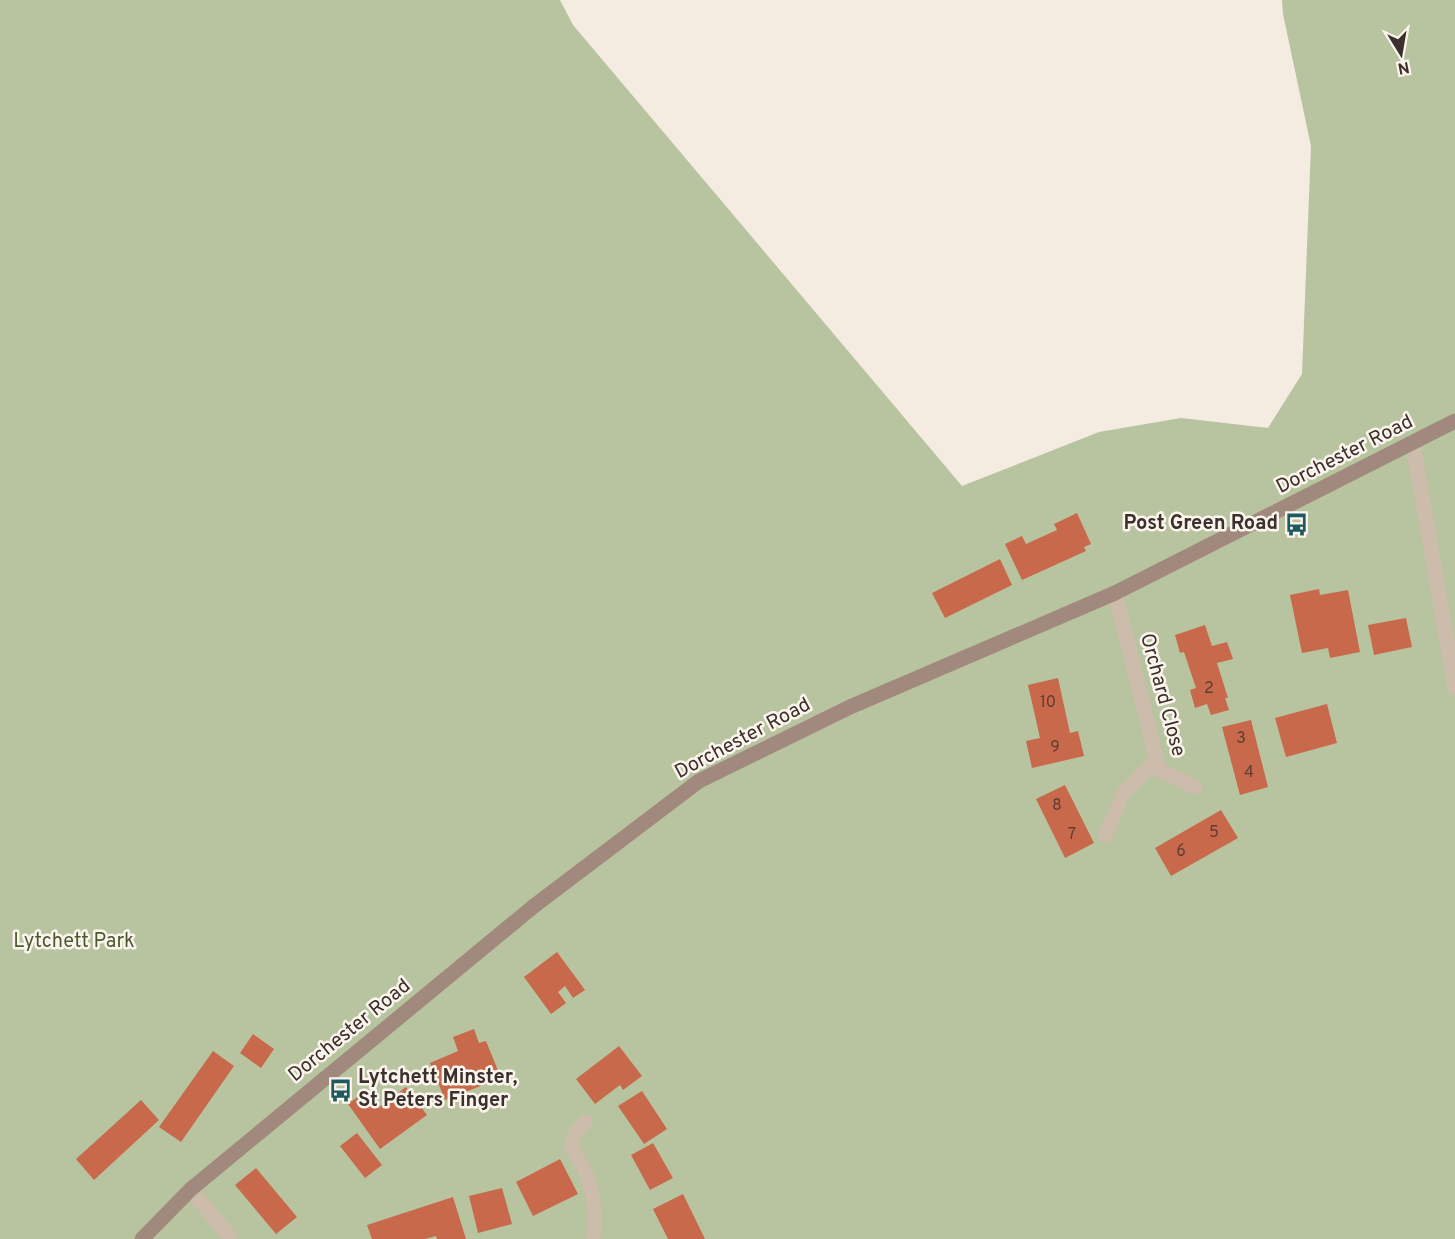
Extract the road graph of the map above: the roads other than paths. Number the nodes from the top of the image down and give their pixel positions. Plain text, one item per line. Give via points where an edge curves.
1 (1455, 421) edge
2 (1413, 444) junction
3 (1115, 593) junction
4 (1455, 688) edge
5 (1156, 760) junction
6 (1195, 788) dead end
7 (1105, 836) dead end
8 (586, 1120) dead end
9 (191, 1189) junction
10 (142, 1239) edge
11 (231, 1239) edge
12 (593, 1239) edge

1 - 2 main road, Dorchester Road
2 - 3 main road, Dorchester Road
2 - 4 street
3 - 5 street, Orchard Close
3 - 9 main road, Dorchester Road via 850,707 699,781 534,906
5 - 6 street, Orchard Close via 1159,770
5 - 7 lane via 1124,792
8 - 12 lane via 571,1145 590,1184
9 - 10 main road, Dorchester Road
9 - 11 street

